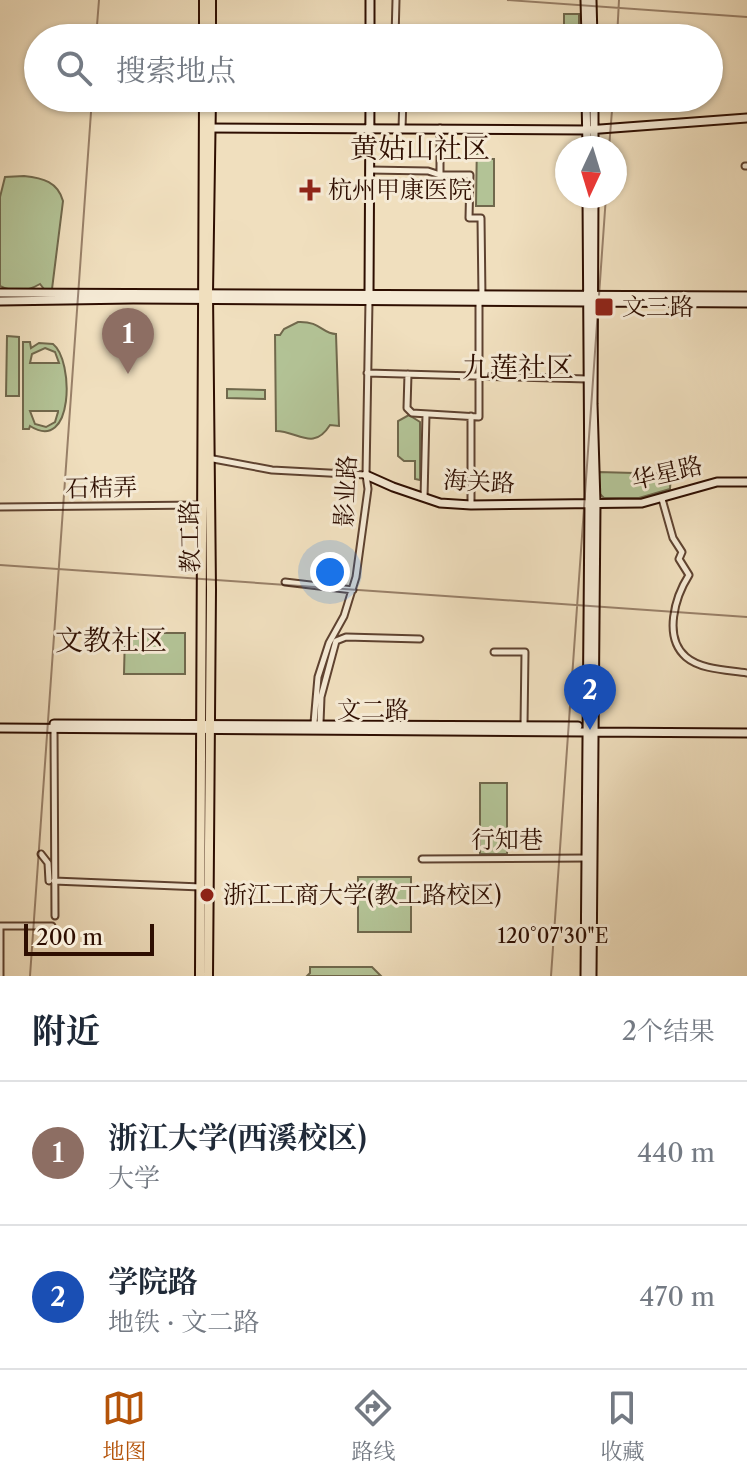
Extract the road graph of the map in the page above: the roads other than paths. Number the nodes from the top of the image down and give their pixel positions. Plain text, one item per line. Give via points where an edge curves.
1 (204, 0) edge
2 (211, 0) edge
3 (370, 0) edge
4 (396, 0) edge
5 (585, 0) edge
6 (592, 0) edge
7 (204, 24) edge
8 (211, 24) edge
9 (370, 24) edge
10 (395, 24) edge
11 (586, 24) edge
12 (593, 24) edge
13 (205, 112) edge
14 (209, 112) edge
15 (370, 112) edge
16 (403, 112) edge
17 (588, 112) edge
18 (592, 112) edge
19 (747, 118) edge
20 (207, 128) junction
21 (370, 128) junction
22 (440, 128) junction
23 (402, 129) junction
24 (590, 130) junction
25 (589, 136) edge
26 (591, 136) edge
27 (370, 170) junction
28 (440, 175) junction
29 (587, 208) edge
30 (594, 208) edge
31 (0, 293) edge
32 (747, 296) edge
33 (205, 297) junction
34 (369, 297) junction
35 (481, 299) junction
36 (590, 300) junction
37 (0, 301) edge
38 (747, 303) edge
39 (367, 373) junction
40 (408, 374) junction
41 (478, 377) junction
42 (587, 379) junction
43 (426, 414) junction
44 (471, 416) junction
45 (208, 458) junction
46 (366, 475) junction
47 (747, 482) edge
48 (424, 498) junction
49 (662, 499) junction
50 (592, 503) junction
51 (202, 505) junction
52 (471, 505) junction
53 (0, 507) edge
54 (285, 582) dead end
55 (353, 590) junction
56 (420, 639) dead end
57 (494, 652) dead end
58 (747, 673) edge
59 (317, 723) junction
60 (524, 725) junction
61 (0, 726) edge
62 (54, 726) junction
63 (205, 727) junction
64 (590, 728) junction
65 (747, 731) edge
66 (41, 854) dead end
67 (589, 858) junction
68 (422, 859) dead end
69 (52, 881) junction
70 (201, 887) junction
71 (55, 916) dead end
72 (0, 926) edge
73 (52, 926) dead end
74 (0, 976) edge
75 (200, 976) edge
76 (208, 976) edge
77 (585, 976) edge
78 (592, 976) edge

1 - 7 main road
2 - 8 main road
3 - 9 main road
4 - 10 street
5 - 11 main road
6 - 12 main road
13 - 20 main road, 教工路
14 - 20 main road, 教工路
15 - 21 main road
16 - 23 street
17 - 24 main road
18 - 24 main road
19 - 24 main road
20 - 21 main road
20 - 33 main road, 教工路
21 - 23 main road
21 - 27 main road
22 - 23 main road
22 - 24 main road
22 - 28 street
24 - 25 main road
24 - 26 main road
27 - 28 street
27 - 34 main road
28 - 35 street via 470,175 469,218 481,218
29 - 36 main road
30 - 36 main road
31 - 33 main road
32 - 36 main road
33 - 34 main road
33 - 37 main road
33 - 45 main road, 教工路
33 - 51 main road, 教工路
34 - 35 main road
34 - 39 street, 影业路
35 - 36 main road
35 - 41 street
36 - 38 main road
36 - 42 main road
36 - 50 main road
39 - 40 street
39 - 46 street, 影业路
40 - 41 street
40 - 43 street via 407,408
41 - 42 street
41 - 44 street via 479,417
42 - 50 main road
43 - 44 street
43 - 48 street
44 - 52 street
45 - 46 street via 272,470
45 - 63 main road, 教工路 via 211,589
46 - 48 main road, 海关路
46 - 55 street, 影业路
47 - 49 main road, 华星路 via 717,482
48 - 52 main road, 海关路
49 - 50 main road, 华星路
49 - 58 street via 682,552 679,559 689,575 672,632 685,657
50 - 52 main road, 海关路
50 - 64 main road
51 - 53 street, 石桔弄
51 - 63 main road, 教工路
54 - 55 street
55 - 59 street, 影业路 via 318,677
56 - 59 street via 336,641
57 - 60 street via 525,652
59 - 60 main road, 文二路
59 - 63 main road, 文二路
60 - 64 main road, 文二路
61 - 62 main road, 文二路
62 - 63 main road, 文二路
62 - 69 street
63 - 64 main road, 文二路
63 - 70 main road, 教工路
63 - 76 main road, 教工路
64 - 65 main road, 文二路
64 - 67 main road
66 - 69 street
67 - 68 street, 行知巷
67 - 77 main road
67 - 78 main road
69 - 70 street
69 - 71 street
70 - 75 main road, 教工路
72 - 73 street
72 - 74 street

